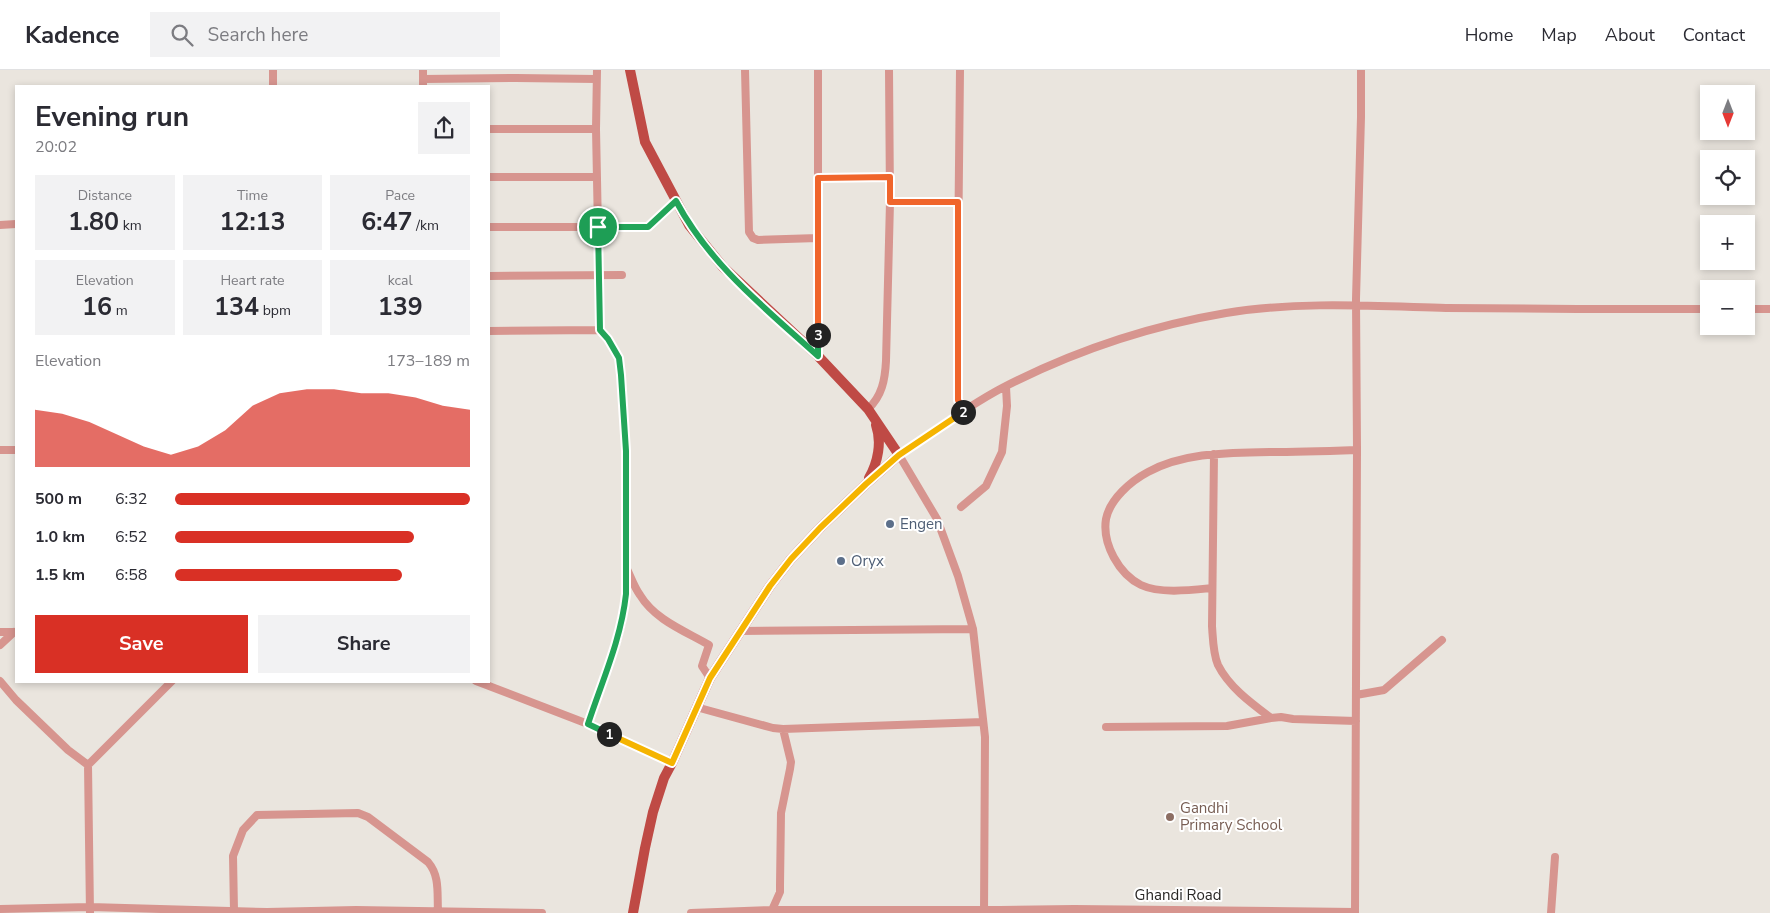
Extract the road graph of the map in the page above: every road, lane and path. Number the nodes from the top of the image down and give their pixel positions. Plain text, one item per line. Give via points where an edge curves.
1 (273, 70) edge
2 (422, 70) edge
3 (597, 70) edge
4 (630, 70) edge
5 (745, 70) edge
6 (818, 70) edge
7 (889, 70) edge
8 (960, 70) edge
9 (1361, 70) edge
10 (596, 79) junction
11 (423, 83) edge
12 (273, 85) edge
13 (490, 129) edge
14 (596, 129) junction
15 (490, 177) edge
16 (596, 177) junction
17 (890, 177) junction
18 (818, 178) junction
19 (676, 201) junction
20 (890, 202) junction
21 (958, 202) junction
22 (0, 224) edge
23 (15, 224) edge
24 (490, 226) edge
25 (598, 227) junction
26 (818, 238) junction
27 (622, 275) dead end
28 (490, 276) edge
29 (598, 276) junction
30 (1356, 306) junction
31 (1700, 309) edge
32 (1755, 309) edge
33 (1770, 309) edge
34 (600, 330) junction
35 (490, 331) edge
36 (818, 356) junction
37 (1006, 387) junction
38 (869, 411) junction
39 (964, 411) junction
40 (0, 450) edge
41 (15, 450) edge
42 (1357, 450) junction
43 (1214, 454) junction
44 (899, 455) junction
45 (866, 484) junction
46 (961, 506) dead end
47 (626, 566) junction
48 (1212, 588) junction
49 (973, 629) junction
50 (740, 631) junction
51 (0, 632) edge
52 (15, 632) edge
53 (1442, 640) dead end
54 (0, 645) edge
55 (710, 678) junction
56 (0, 680) edge
57 (170, 683) edge
58 (481, 683) edge
59 (1356, 695) junction
60 (696, 708) junction
61 (1271, 718) junction
62 (1356, 721) junction
63 (983, 722) junction
64 (588, 724) junction
65 (1106, 727) dead end
66 (783, 729) junction
67 (672, 763) junction
68 (88, 765) junction
69 (1555, 857) dead end
70 (0, 909) edge
71 (90, 910) edge
72 (772, 910) junction
73 (234, 911) junction
74 (438, 911) junction
75 (984, 911) edge
76 (266, 912) edge
77 (1355, 912) edge
78 (542, 913) edge
79 (633, 913) edge
80 (691, 913) edge
81 (1551, 913) edge

1 - 12 street
2 - 11 street
3 - 10 street
4 - 19 main road via 645,142
5 - 26 street via 749,232 758,240
6 - 18 street
7 - 17 street
8 - 21 street
9 - 30 street
10 - 11 street via 516,78
10 - 14 street
13 - 14 street
14 - 16 street
15 - 16 street
16 - 25 street
17 - 18 street
17 - 20 street
18 - 26 street
19 - 25 street via 648,227
19 - 36 main road via 689,225 723,267
20 - 21 street
20 - 38 street via 885,376 878,398
21 - 39 street via 958,400
22 - 23 street
24 - 25 street
25 - 29 street
26 - 36 street
27 - 29 street
28 - 29 street
29 - 34 street
30 - 31 street
30 - 37 street via 1297,305 1196,319 1104,345
30 - 42 street
32 - 33 street
34 - 35 street
34 - 47 street via 619,358 621,375 626,451
36 - 38 main road
37 - 39 street
37 - 46 street via 1002,452 986,486
38 - 44 main road
38 - 45 main road via 878,431 878,449
39 - 44 street
40 - 41 street
42 - 43 street
42 - 59 street
43 - 48 street
43 - 48 street via 1166,464 1138,477 1115,500 1106,518 1106,534 1112,553 1130,579 1143,586 1163,590
44 - 45 main road
44 - 49 street via 937,518
45 - 50 main road via 791,559
47 - 55 street via 641,597 653,612 709,645 702,666
47 - 64 street via 621,626
48 - 61 street via 1213,645 1218,664 1230,683
49 - 50 street
49 - 63 street
50 - 55 main road
51 - 52 street
52 - 54 street
53 - 59 street via 1384,690
55 - 60 main road
56 - 68 street via 16,700
57 - 68 street
58 - 64 street
59 - 62 street
60 - 66 street
60 - 67 main road
61 - 62 street
61 - 65 street via 1227,726
62 - 77 street
63 - 66 street
63 - 75 street
64 - 67 street
66 - 72 street via 791,762 781,813 780,886
67 - 79 main road via 654,812
68 - 71 street
69 - 81 street
70 - 71 street
71 - 73 street
72 - 75 street, Ghandi Road
72 - 80 street, Ghandi Road
73 - 74 street via 233,856 243,830 257,815 358,813 368,817 433,868
73 - 76 street
74 - 76 street
74 - 78 street
75 - 77 street, Ghandi Road

